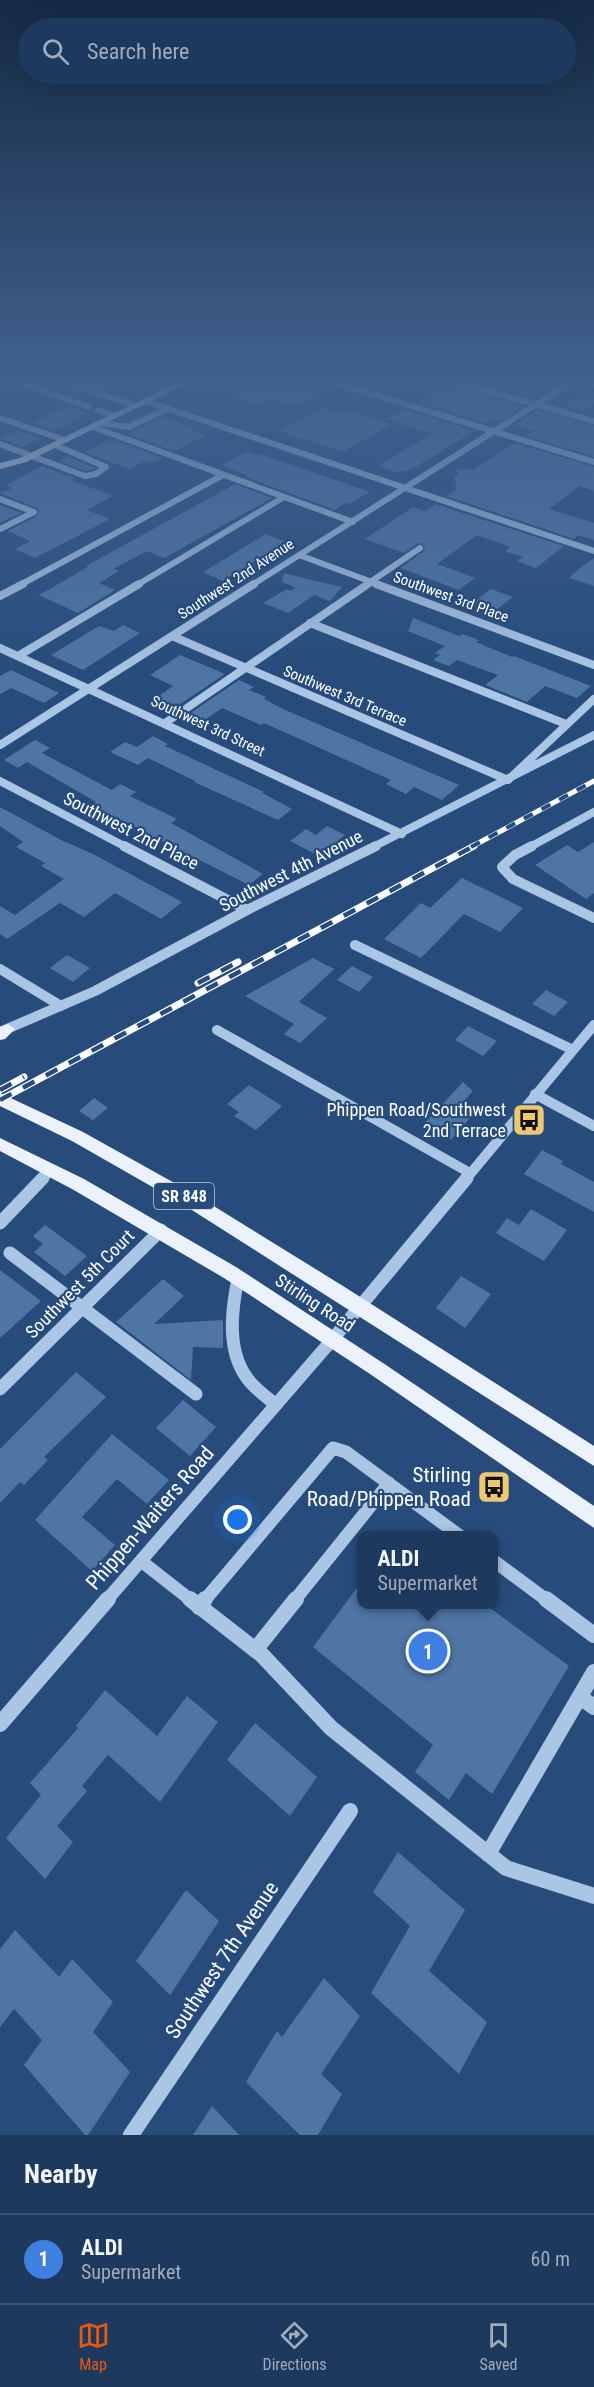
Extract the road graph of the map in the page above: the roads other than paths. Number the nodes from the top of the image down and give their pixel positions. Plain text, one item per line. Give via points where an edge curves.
1 (218, 478) edge
2 (230, 478) edge
3 (375, 478) edge
4 (422, 478) edge
5 (406, 488) junction
6 (284, 497) junction
7 (0, 499) edge
8 (352, 522) junction
9 (0, 529) edge
10 (420, 548) dead end
11 (594, 551) edge
12 (299, 555) junction
13 (369, 581) junction
14 (0, 596) edge
15 (310, 623) junction
16 (172, 636) junction
17 (0, 648) edge
18 (14, 654) junction
19 (0, 659) edge
20 (594, 664) edge
21 (246, 668) junction
22 (90, 688) junction
23 (594, 699) edge
24 (165, 723) junction
25 (566, 724) junction
26 (594, 735) edge
27 (0, 745) edge
28 (508, 780) junction
29 (0, 781) edge
30 (594, 812) edge
31 (402, 834) junction
32 (248, 910) junction
33 (594, 918) edge
34 (355, 945) dead end
35 (0, 969) edge
36 (62, 1006) junction
37 (594, 1025) edge
38 (217, 1030) dead end
39 (3, 1032) edge
40 (573, 1050) junction
41 (535, 1094) junction
42 (0, 1099) edge
43 (594, 1126) edge
44 (0, 1144) edge
45 (51, 1170) junction
46 (470, 1173) junction
47 (0, 1223) edge
48 (161, 1230) junction
49 (10, 1253) dead end
50 (238, 1279) junction
51 (360, 1306) junction
52 (82, 1307) junction
53 (332, 1340) junction
54 (0, 1389) edge
55 (196, 1394) dead end
56 (276, 1405) junction
57 (594, 1457) edge
58 (389, 1483) junction
59 (594, 1518) edge
60 (453, 1531) edge
61 (141, 1561) junction
62 (498, 1564) edge
63 (199, 1607) junction
64 (594, 1635) edge
65 (255, 1650) junction
66 (594, 1672) edge
67 (580, 1697) junction
68 (594, 1707) edge
69 (0, 1724) edge
70 (350, 1811) dead end
71 (488, 1854) junction
72 (594, 1896) edge
73 (131, 2135) edge

1 - 14 street
2 - 6 street
3 - 5 street
4 - 5 street, Southwest 2nd Avenue
5 - 8 street, Southwest 2nd Avenue
5 - 11 street
6 - 8 street
6 - 18 street
7 - 9 street via 34,512
8 - 12 street, Southwest 2nd Avenue
10 - 13 street
12 - 13 street, Southwest 3rd Place
12 - 16 street, Southwest 2nd Avenue
13 - 15 street
13 - 20 street, Southwest 3rd Place
15 - 21 street
15 - 25 street
16 - 21 street, Southwest 3rd Terrace
16 - 22 street, Southwest 2nd Avenue
17 - 18 street, Southwest 3rd Street
18 - 19 street
18 - 22 street, Southwest 3rd Street
21 - 24 street
21 - 28 street, Southwest 3rd Terrace
22 - 24 street, Southwest 3rd Street
22 - 27 street, Southwest 2nd Avenue
23 - 25 street
24 - 31 street, Southwest 3rd Street
25 - 28 street
26 - 28 street, Southwest 4th Avenue
28 - 31 street, Southwest 4th Avenue
29 - 32 street, Southwest 2nd Place
30 - 33 street via 514,855 502,867 513,879
31 - 32 street, Southwest 4th Avenue
32 - 36 street, Southwest 4th Avenue
34 - 40 street
35 - 36 street
36 - 39 street, Southwest 4th Avenue
37 - 40 street
38 - 46 street
40 - 41 street
41 - 43 street
41 - 46 street
42 - 51 main road, Stirling Road / SR 848 via 171,1189
44 - 45 main road, Stirling Road / SR 848
45 - 47 street
45 - 48 main road, Stirling Road / SR 848
46 - 51 street
48 - 50 main road, Stirling Road / SR 848
48 - 52 street, Southwest 5th Court
49 - 52 street
50 - 53 main road, Stirling Road / SR 848
50 - 56 street via 232,1328 240,1367 251,1383
51 - 53 street, Phippen-Waiters Road
51 - 57 main road, Stirling Road / SR 848
52 - 54 street, Southwest 5th Court
52 - 55 street
53 - 56 street, Phippen-Waiters Road
53 - 59 main road, Stirling Road / SR 848
56 - 61 street, Phippen-Waiters Road
58 - 60 street
58 - 63 street via 346,1452 333,1448
58 - 65 street
61 - 63 street
61 - 69 street, Phippen-Waiters Road
62 - 64 street
63 - 65 street
65 - 71 street via 332,1728
66 - 67 street
67 - 68 street
67 - 71 street
70 - 73 street, Southwest 7th Avenue
71 - 72 street via 506,1868

